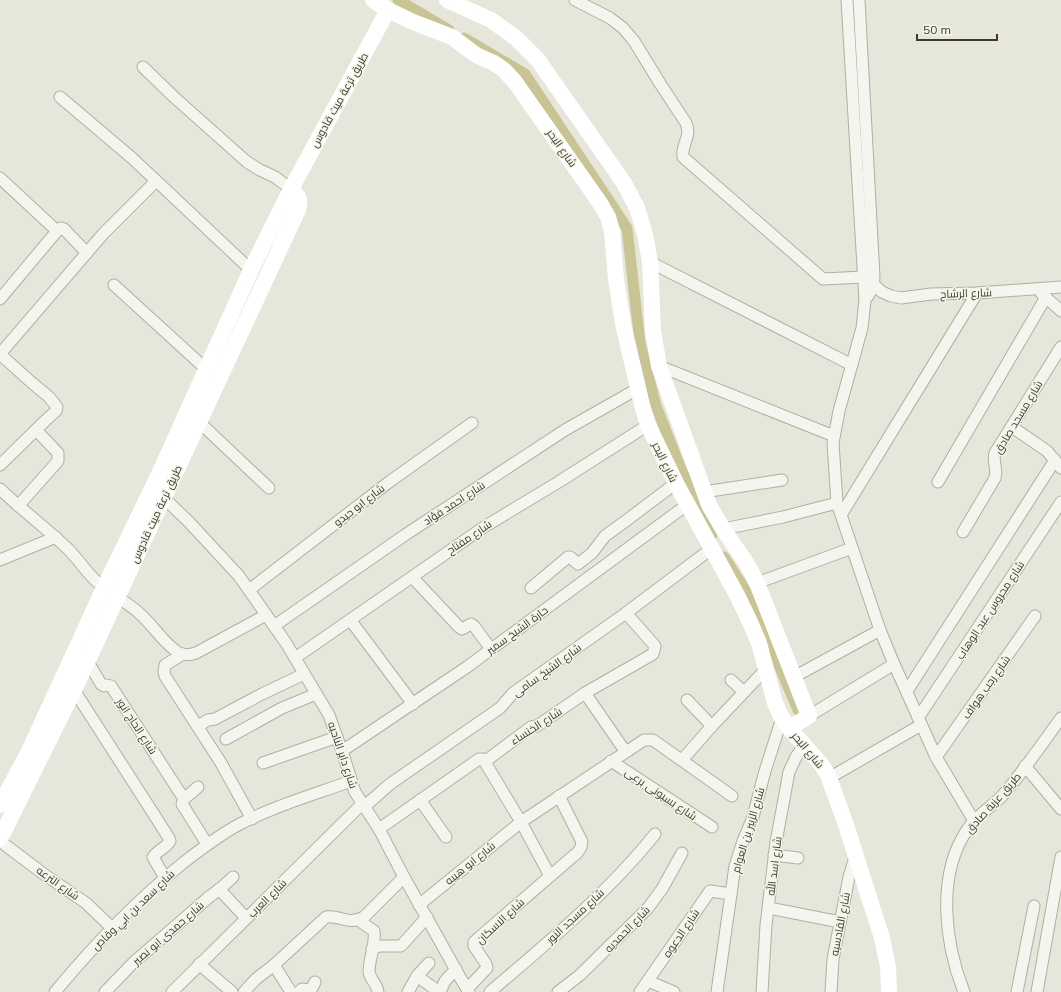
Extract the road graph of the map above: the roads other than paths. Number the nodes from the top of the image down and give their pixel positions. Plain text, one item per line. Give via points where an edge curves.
1 (374, 0) edge
2 (446, 0) edge
3 (575, 0) edge
4 (846, 0) edge
5 (859, 0) edge
6 (388, 10) junction
7 (143, 67) dead end
8 (60, 97) dead end
9 (0, 178) edge
10 (156, 181) junction
11 (291, 189) junction
12 (57, 231) junction
13 (87, 252) junction
14 (650, 262) junction
15 (251, 270) junction
16 (862, 277) junction
17 (114, 285) dead end
18 (874, 285) junction
19 (1061, 287) edge
20 (1036, 289) junction
21 (977, 293) junction
22 (1046, 297) junction
23 (0, 299) edge
24 (864, 300) junction
25 (1061, 311) edge
26 (1061, 346) edge
27 (0, 354) edge
28 (852, 365) junction
29 (659, 366) junction
30 (206, 369) junction
31 (639, 388) junction
32 (187, 411) junction
33 (199, 422) junction
34 (472, 423) dead end
35 (648, 425) junction
36 (1012, 427) junction
37 (36, 430) junction
38 (834, 436) junction
39 (1058, 464) edge
40 (0, 466) edge
41 (166, 476) junction
42 (782, 480) dead end
43 (938, 482) dead end
44 (676, 483) junction
45 (269, 488) dead end
46 (0, 489) edge
47 (704, 492) junction
48 (164, 498) junction
49 (1061, 502) edge
50 (837, 503) junction
51 (688, 504) junction
52 (18, 506) junction
53 (841, 515) junction
54 (723, 529) junction
55 (963, 532) dead end
56 (56, 537) junction
57 (852, 548) junction
58 (711, 549) junction
59 (0, 560) edge
60 (412, 577) junction
61 (757, 582) junction
62 (104, 588) junction
63 (531, 588) dead end
64 (249, 590) junction
65 (118, 596) junction
66 (626, 613) junction
67 (266, 615) junction
68 (1035, 616) dead end
69 (760, 618) junction
70 (351, 620) junction
71 (274, 626) junction
72 (880, 630) junction
73 (491, 649) junction
74 (183, 654) junction
75 (295, 658) junction
76 (87, 660) junction
77 (894, 664) junction
78 (766, 669) junction
79 (304, 674) junction
80 (794, 677) junction
81 (731, 680) dead end
82 (74, 690) junction
83 (744, 692) junction
84 (906, 692) junction
85 (586, 693) junction
86 (316, 694) junction
87 (687, 700) dead end
88 (412, 704) junction
89 (809, 716) junction
90 (1061, 718) edge
91 (920, 721) junction
92 (786, 723) junction
93 (198, 726) junction
94 (712, 726) junction
95 (337, 736) junction
96 (226, 738) dead end
97 (805, 744) junction
98 (342, 751) junction
99 (625, 751) junction
100 (936, 757) junction
101 (483, 760) junction
102 (682, 760) junction
103 (611, 761) junction
104 (263, 763) dead end
105 (1025, 766) junction
106 (829, 778) junction
107 (351, 781) junction
108 (198, 787) dead end
109 (559, 796) junction
110 (732, 796) dead end
111 (184, 799) junction
112 (420, 800) junction
113 (364, 805) junction
114 (1061, 809) edge
115 (3, 816) edge
116 (252, 819) junction
117 (974, 821) junction
118 (521, 822) junction
119 (712, 827) dead end
120 (379, 829) junction
121 (655, 834) dead end
122 (446, 837) dead end
123 (0, 840) edge
124 (207, 844) junction
125 (682, 853) dead end
126 (774, 855) junction
127 (855, 857) junction
128 (1061, 857) edge
129 (798, 858) dead end
130 (550, 876) junction
131 (233, 877) dead end
132 (404, 877) junction
133 (165, 878) junction
134 (219, 890) junction
135 (731, 894) junction
136 (419, 905) junction
137 (1034, 906) dead end
138 (768, 908) junction
139 (427, 917) junction
140 (246, 918) junction
141 (358, 920) junction
142 (840, 922) junction
143 (112, 928) junction
144 (372, 949) junction
145 (429, 963) dead end
146 (200, 964) junction
147 (274, 965) junction
148 (456, 969) junction
149 (417, 976) junction
150 (648, 981) junction
151 (315, 982) dead end
152 (468, 990) edge
153 (55, 992) edge
154 (105, 992) edge
155 (172, 992) edge
156 (232, 992) edge
157 (244, 992) edge
158 (291, 992) edge
159 (299, 992) edge
160 (378, 992) edge
161 (408, 992) edge
162 (440, 992) edge
163 (490, 992) edge
164 (558, 992) edge
165 (640, 992) edge
166 (674, 992) edge
167 (716, 992) edge
168 (762, 992) edge
169 (831, 992) edge
170 (889, 992) edge
171 (964, 992) edge
172 (1017, 992) edge
173 (1037, 992) edge

1 - 6 street, شارع البحر
2 - 14 street, شارع البحر via 491,20 516,38 538,60 624,183 645,234
3 - 16 street via 610,18 634,41 686,123 687,141 682,150 683,156 689,162 823,279
4 - 16 street
5 - 18 street
6 - 11 street, طريق ترعة ميت قادوس
6 - 31 street, شارع البحر via 452,37 476,55 504,70 600,203 612,231 623,324
7 - 11 street via 248,162
8 - 10 street
9 - 12 street
10 - 13 street
10 - 15 street
11 - 15 street, طريق ترعة ميت قادوس
11 - 33 street, طريق ترعة ميت قادوس via 301,201 298,210
12 - 13 street via 63,228
12 - 23 street
13 - 27 street
14 - 28 street
14 - 29 street, شارع البحر via 653,331
15 - 30 street, طريق ترعة ميت قادوس
16 - 24 street
17 - 30 street
18 - 21 street, شارع الرشاح via 882,292 901,298
18 - 24 street
19 - 20 street, شارع الرشاح
20 - 21 street, شارع الرشاح
20 - 22 street
21 - 53 street
22 - 25 street
22 - 43 street
24 - 28 street via 862,328
26 - 36 street, شارع مسجد صادق
27 - 37 street via 57,407
28 - 38 street
29 - 38 street
29 - 47 street, شارع البحر
30 - 32 street, طريق ترعة ميت قادوس
31 - 35 street, شارع البحر
31 - 71 street, شارع احمد فؤاد via 552,439 405,535
32 - 33 street
32 - 41 street, طريق ترعة ميت قادوس
33 - 41 street, طريق ترعة ميت قادوس
33 - 45 street
34 - 64 street, شارع ابو حيدو via 389,482
35 - 44 street, شارع البحر
35 - 60 street, شارع مفتاح via 484,527
36 - 39 street via 1042,448
36 - 55 street, شارع مسجد صادق via 994,456 995,478
37 - 40 street
37 - 52 street via 58,453 58,461
38 - 50 street
39 - 84 street
41 - 48 street, طريق ترعة ميت قادوس
41 - 62 street, طريق ترعة ميت قادوس
42 - 47 street
44 - 51 street, شارع البحر
44 - 63 street via 605,536 595,550 578,564 568,557
46 - 52 street
47 - 54 street, شارع البحر
48 - 64 street, شارع داير الناحيه via 209,542
48 - 65 street, طريق ترعة ميت قادوس
49 - 91 street, شارع محروس عبد الوهاب
50 - 53 street
50 - 54 street
51 - 58 street, شارع البحر
51 - 73 street, حارة الشيخ سمير
52 - 56 street
53 - 57 street
54 - 61 street, شارع البحر
56 - 59 street
56 - 62 street
57 - 61 street
57 - 72 street
58 - 66 street, شارع الشيخ سامى
58 - 69 street, شارع البحر via 737,595
60 - 70 street, شارع مفتاح
60 - 73 street via 461,629 471,624 474,626
61 - 69 street, شارع البحر
62 - 65 street
62 - 115 street, طريق ترعة ميت قادوس via 28,753
64 - 67 street, شارع داير الناحيه
65 - 74 street via 140,613 166,642
65 - 76 street, طريق ترعة ميت قادوس
66 - 85 street, شارع الخنساء via 655,646 655,651
66 - 113 street, شارع الشيخ سامى via 513,693 500,708
67 - 71 street, شارع داير الناحيه
67 - 74 street via 196,653
68 - 100 street, شارع رجب هواف
69 - 78 street, شارع البحر via 759,643
69 - 80 street, شارع البحر
70 - 75 street, شارع مفتاح
70 - 88 street
71 - 75 street, شارع داير الناحيه
72 - 77 street
72 - 80 street
73 - 88 street, حارة الشيخ سمير
74 - 93 street via 165,665 164,672
75 - 79 street, شارع داير الناحيه
76 - 82 street, طريق ترعة ميت قادوس
76 - 111 street, شارع الحاج انور via 101,684 111,686
77 - 84 street
77 - 89 street
78 - 83 street
78 - 92 street, شارع البحر via 775,702
79 - 86 street, شارع داير الناحيه
79 - 93 street
80 - 89 street, شارع البحر
81 - 83 street
82 - 115 street, طريق ترعة ميت قادوس
82 - 133 street via 169,838 169,843 153,857
83 - 94 street
84 - 91 street
85 - 99 street
85 - 101 street, شارع الخنساء via 537,726 531,727 487,760
86 - 95 street, شارع داير الناحيه via 329,715
86 - 96 street via 282,708
87 - 94 street
88 - 98 street, حارة الشيخ سمير
89 - 92 street
90 - 105 street, طريق عزبة صادق
91 - 100 street
91 - 106 street
92 - 97 street, شارع البحر
92 - 135 street, شارع الزبير بن العوام via 765,771 753,817 735,866
93 - 116 street
94 - 102 street
95 - 98 street, شارع داير الناحيه
95 - 104 street
97 - 106 street, شارع البحر
97 - 126 street, شارع اسد الله via 789,772
98 - 107 street, شارع داير الناحيه
99 - 102 street via 648,739
99 - 103 street
100 - 117 street
101 - 112 street, شارع الخنساء via 479,759
101 - 118 street
102 - 110 street
103 - 109 street
103 - 119 street, شارع بسيونى برعى
105 - 114 street
105 - 117 street, طريق عزبة صادق via 1001,797
106 - 127 street, شارع البحر
107 - 113 street, شارع داير الناحيه
107 - 116 street, شارع سعد بن ابي وقاص via 269,810
108 - 111 street
109 - 118 street
109 - 130 street, شارع الاسكان via 582,845 580,850
111 - 124 street, شارع الحاج انور via 183,807
112 - 120 street, شارع الخنساء
112 - 122 street
113 - 120 street, شارع داير الناحيه
113 - 140 street, شارع العرب
115 - 123 street, طريق ترعة ميت قادوس
116 - 124 street, شارع سعد بن ابي وقاص
117 - 171 street, طريق عزبة صادق via 957,848 946,902 954,961
118 - 130 street
118 - 136 street, شارع ابو هيبه
120 - 132 street, شارع داير الناحيه
121 - 163 street, شارع مسجد النور via 557,935
123 - 143 street, شارع الترعه via 86,903
124 - 133 street, شارع سعد بن ابي وقاص
125 - 164 street, شارع الحمديه via 648,908 580,975
126 - 129 street
126 - 138 street, شارع اسد الله
127 - 142 street, شارع القادسيه
127 - 170 street, شارع البحر via 882,938 888,967
128 - 173 street
130 - 152 street, شارع الاسكان via 473,944 488,968
131 - 134 street, شارع حمدى ابو نصير
132 - 136 street, شارع داير الناحيه
132 - 141 street
133 - 143 street, شارع سعد بن ابي وقاص
134 - 140 street
134 - 154 street, شارع حمدى ابو نصير via 134,963
135 - 150 street, شارع الدعوه via 711,890 708,892
135 - 167 street, شارع الزبير بن العوام
136 - 139 street, شارع داير الناحيه
137 - 172 street
138 - 142 street
138 - 168 street, شارع اسد الله
139 - 144 street via 401,946 379,946
139 - 148 street, شارع داير الناحيه
140 - 146 street, شارع العرب
141 - 144 street via 374,932
141 - 147 street via 347,921 326,917
142 - 169 street, شارع القادسيه
143 - 153 street, شارع سعد بن ابي وقاص
144 - 160 street via 370,975
145 - 149 street
146 - 155 street, شارع العرب
146 - 156 street
147 - 157 street
147 - 158 street
148 - 152 street, شارع داير الناحيه
148 - 162 street via 445,981
149 - 161 street
149 - 162 street
150 - 165 street, شارع الدعوه
150 - 166 street
151 - 159 street via 311,990 302,989

